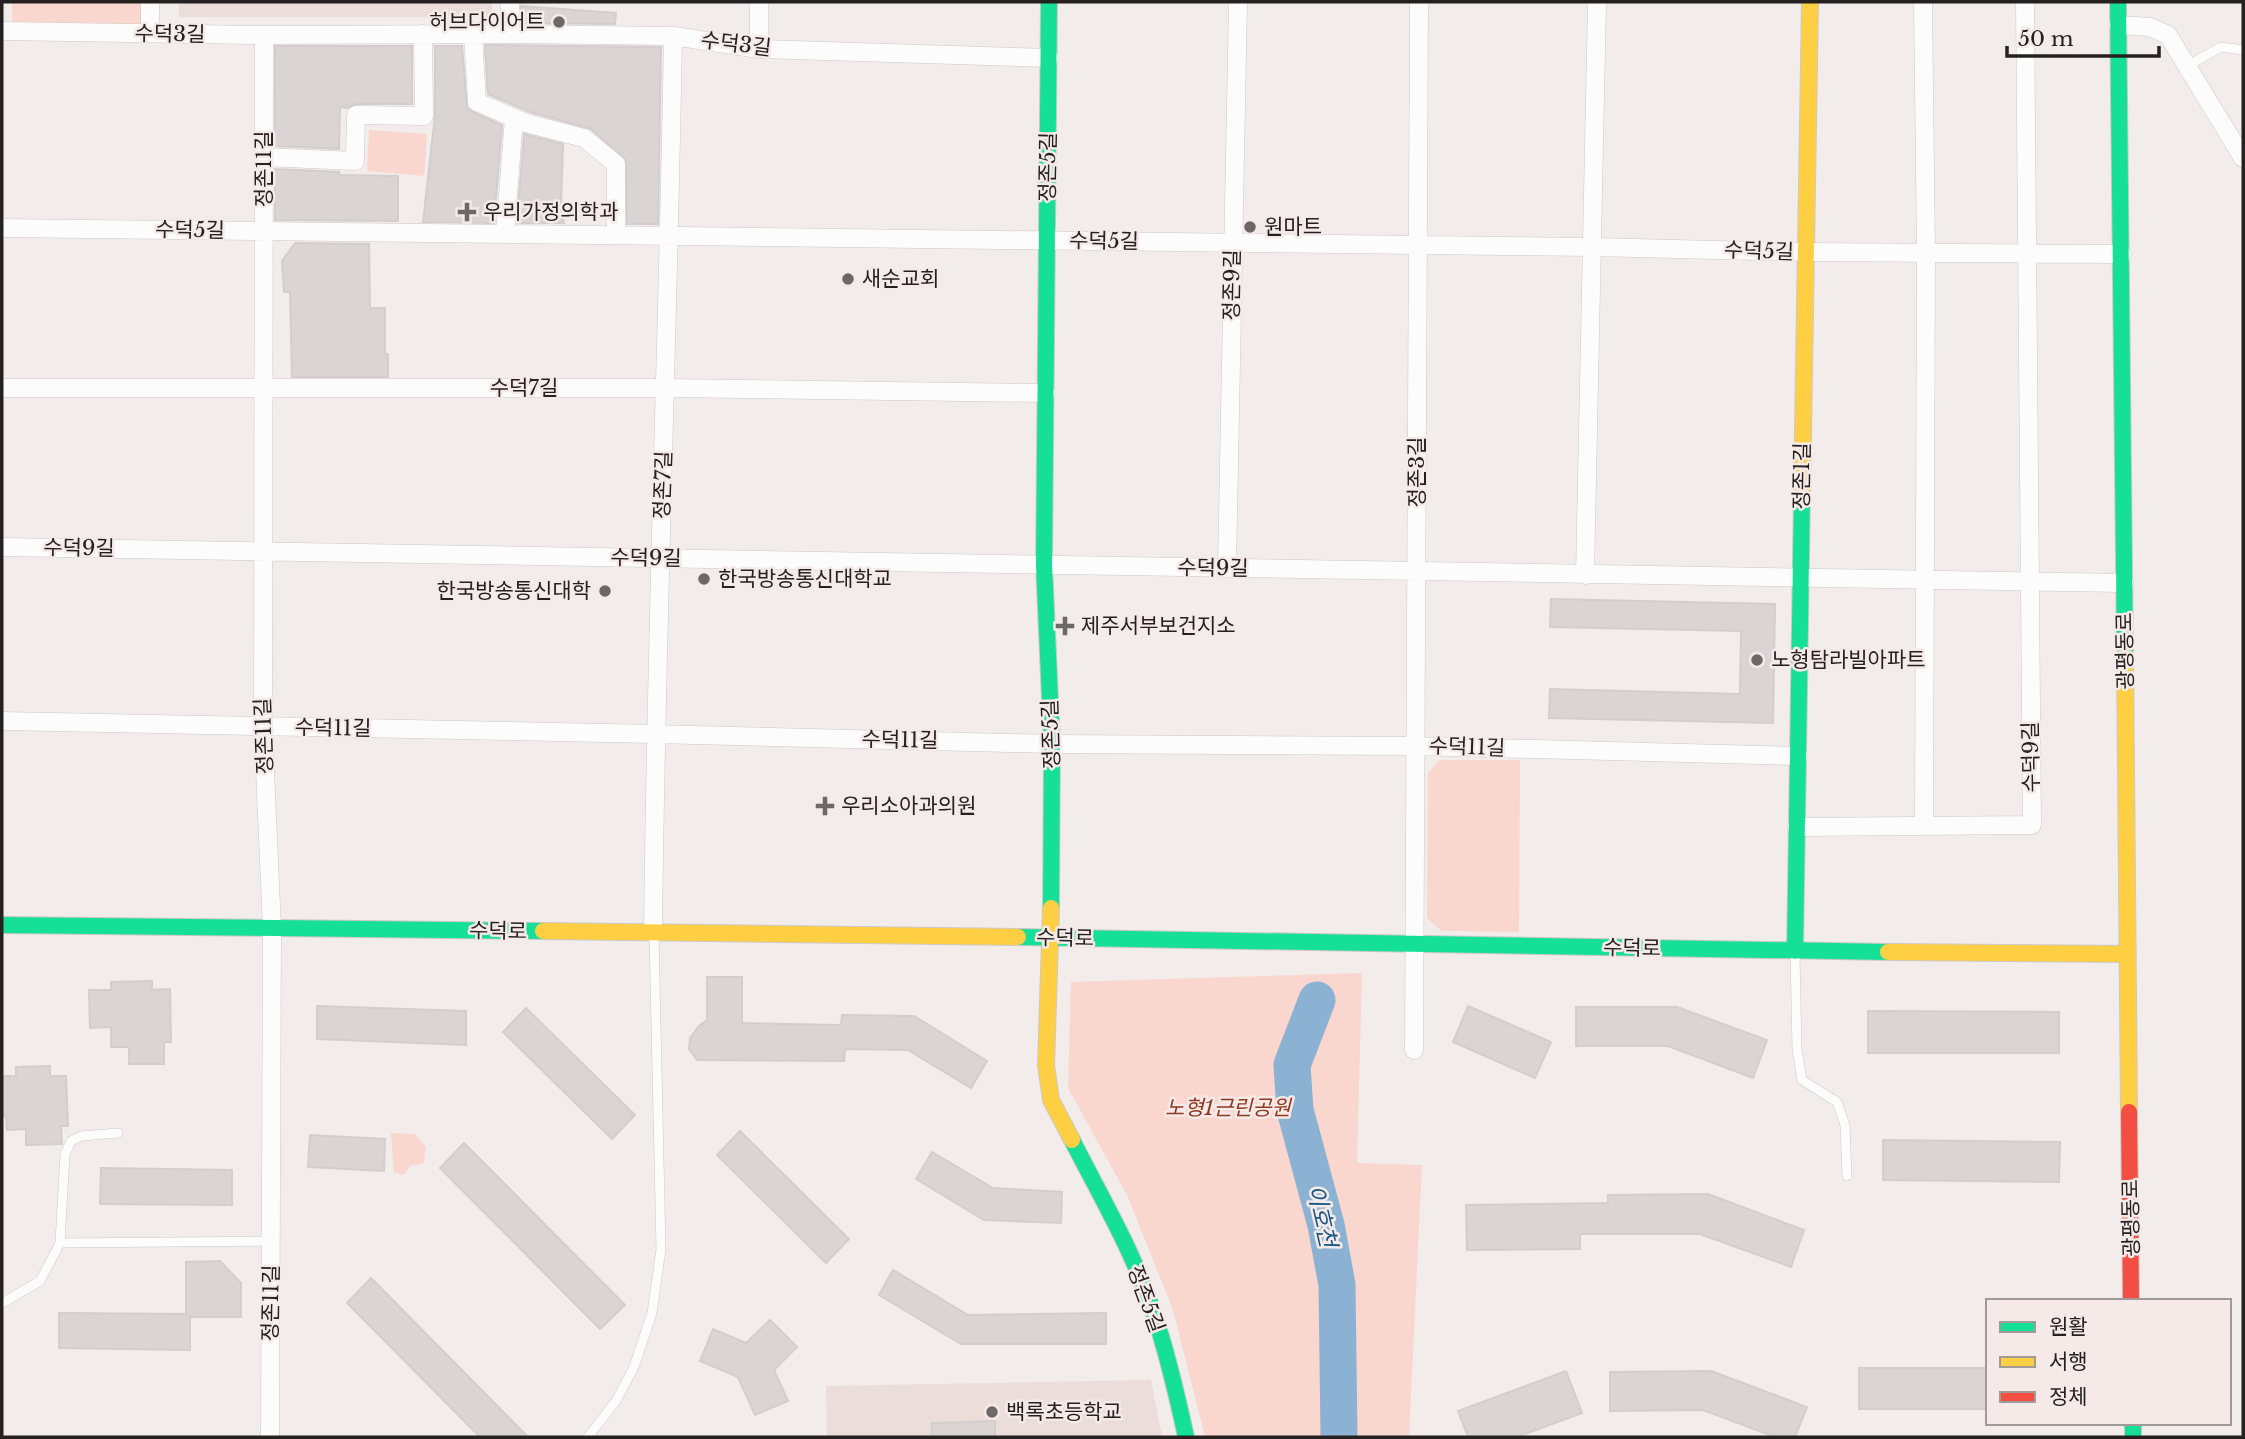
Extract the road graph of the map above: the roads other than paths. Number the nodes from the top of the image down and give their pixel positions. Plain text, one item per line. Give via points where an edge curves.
1 (150, 2) edge
2 (510, 2) edge
3 (759, 2) edge
4 (1049, 2) edge
5 (1238, 2) edge
6 (1419, 2) edge
7 (1597, 2) edge
8 (1810, 2) edge
9 (1923, 2) edge
10 (2025, 2) edge
11 (2118, 2) edge
12 (2118, 25) junction
13 (2, 31) edge
14 (150, 33) junction
15 (423, 34) junction
16 (473, 34) junction
17 (510, 34) junction
18 (264, 35) junction
19 (673, 36) junction
20 (759, 49) junction
21 (2243, 50) edge
22 (1049, 58) junction
23 (2188, 66) junction
24 (514, 118) junction
25 (264, 157) junction
26 (2243, 159) edge
27 (2, 228) edge
28 (264, 231) junction
29 (505, 234) junction
30 (616, 235) junction
31 (670, 236) junction
32 (1047, 240) junction
33 (1233, 243) junction
34 (1418, 245) junction
35 (1592, 247) junction
36 (1806, 252) junction
37 (1926, 253) junction
38 (2026, 254) junction
39 (2122, 254) junction
40 (2, 388) edge
41 (665, 388) junction
42 (264, 390) junction
43 (1045, 393) junction
44 (2, 547) edge
45 (263, 551) junction
46 (660, 558) junction
47 (1044, 565) junction
48 (1227, 568) junction
49 (1417, 572) junction
50 (1585, 575) junction
51 (1801, 578) junction
52 (1925, 580) junction
53 (2029, 581) junction
54 (2124, 583) junction
55 (2, 721) edge
56 (263, 726) junction
57 (655, 734) junction
58 (1052, 744) junction
59 (1415, 746) junction
60 (1798, 756) junction
61 (1924, 826) junction
62 (1797, 827) junction
63 (2, 925) edge
64 (272, 928) junction
65 (653, 933) junction
66 (1051, 937) junction
67 (1414, 943) junction
68 (1795, 951) junction
69 (2128, 954) junction
70 (1414, 1051) dead end
71 (118, 1133) dead end
72 (1847, 1176) dead end
73 (272, 1241) junction
74 (60, 1243) junction
75 (2132, 1299) edge
76 (2, 1303) edge
77 (270, 1437) edge
78 (588, 1437) edge
79 (1186, 1437) edge

1 - 14 street
2 - 17 street
3 - 20 street
4 - 22 main road, 정존5길
5 - 33 street, 정존9길
6 - 34 street, 정존3길
7 - 35 street
8 - 36 main road, 정존1길
9 - 37 street
10 - 38 street
11 - 12 main road, 광평동로
12 - 23 street via 2150,27 2168,35
12 - 39 main road, 광평동로
13 - 14 street, 수덕3길
14 - 18 street, 수덕3길
15 - 16 street, 수덕3길
15 - 18 street, 수덕3길
15 - 25 street via 424,117 356,115 355,161
16 - 17 street, 수덕3길
16 - 24 street via 477,102
17 - 19 street, 수덕3길
18 - 25 street, 정존11길
19 - 20 street, 수덕3길
19 - 31 street, 정존7길
20 - 22 street, 수덕3길
21 - 23 lane via 2221,47
22 - 32 main road, 정존5길
23 - 26 street
24 - 29 street
24 - 30 street via 584,138 616,164
25 - 28 street, 정존11길
27 - 28 street, 수덕5길
28 - 29 street, 수덕5길
28 - 42 street, 정존11길
29 - 30 street, 수덕5길
30 - 31 street, 수덕5길
31 - 32 street, 수덕5길
31 - 41 street, 정존7길
32 - 33 street, 수덕5길
32 - 43 main road, 정존5길
33 - 34 street, 수덕5길
33 - 48 street, 정존9길
34 - 35 street, 수덕5길
34 - 49 street, 정존3길
35 - 36 street, 수덕5길
35 - 50 street
36 - 37 street, 수덕5길
36 - 51 main road, 정존1길
37 - 38 street, 수덕5길
37 - 52 street
38 - 39 street, 수덕5길
38 - 53 street, 수덕9길
39 - 54 main road, 광평동로
40 - 42 street, 수덕7길
41 - 42 street, 수덕7길
41 - 43 street, 수덕7길
41 - 46 street, 정존7길
42 - 45 street, 정존11길
43 - 47 main road, 정존5길
44 - 45 street, 수덕9길
45 - 46 street, 수덕9길
45 - 56 street, 정존11길
46 - 47 street, 수덕9길
46 - 57 street, 정존7길
47 - 48 street, 수덕9길
47 - 58 main road, 정존5길
48 - 49 street, 수덕9길
49 - 50 street, 수덕9길
49 - 59 street, 정존3길
50 - 51 street, 수덕9길
51 - 52 street, 수덕9길
51 - 60 main road, 정존1길
52 - 53 street, 수덕9길
52 - 61 street
53 - 54 street, 수덕9길
53 - 61 street, 수덕9길 via 2032,825
54 - 69 main road, 광평동로
55 - 56 street, 수덕11길
56 - 57 street, 수덕11길
56 - 64 street, 정존11길
57 - 58 street, 수덕11길
57 - 65 street, 정존7길
58 - 59 street, 수덕11길
58 - 66 main road, 정존5길
59 - 60 street, 수덕11길
59 - 67 street, 정존3길
60 - 62 main road, 정존1길
61 - 62 street, 수덕9길
62 - 68 main road, 정존1길
63 - 64 main road, 수덕로
64 - 65 main road, 수덕로
64 - 73 street, 정존11길
65 - 66 main road, 수덕로
65 - 78 lane via 661,1249 652,1313 634,1367 616,1401
66 - 67 main road, 수덕로
66 - 79 main road, 정존5길 via 1046,1065 1052,1100 1125,1243 1153,1310
67 - 68 main road, 수덕로
67 - 70 street, 정존3길
68 - 69 main road, 수덕로
68 - 72 lane via 1802,1080 1837,1102 1845,1125
69 - 75 main road, 광평동로
71 - 74 lane via 81,1136 71,1142 65,1154
73 - 74 lane
73 - 77 street, 정존11길
74 - 76 lane via 40,1281

